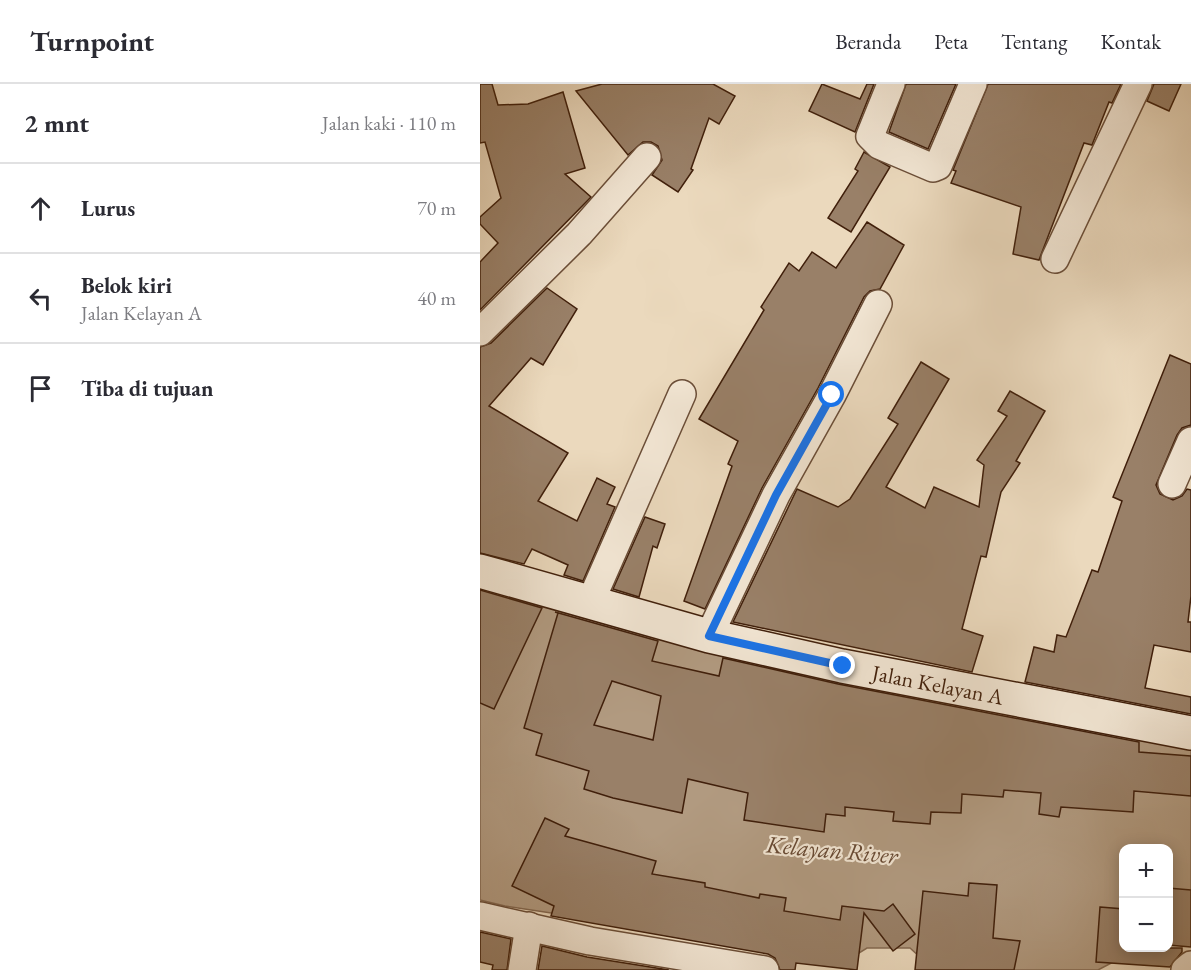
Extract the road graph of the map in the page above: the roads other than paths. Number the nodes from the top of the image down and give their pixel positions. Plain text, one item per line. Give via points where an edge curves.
1 (891, 84) edge
2 (973, 84) edge
3 (1138, 84) edge
4 (647, 157) dead end
5 (1055, 259) dead end
6 (878, 304) dead end
7 (480, 332) edge
8 (682, 394) dead end
9 (1191, 441) edge
10 (1172, 484) dead end
11 (480, 571) edge
12 (590, 603) junction
13 (709, 636) junction
14 (1191, 733) edge
15 (482, 921) edge
16 (529, 926) junction
17 (662, 962) edge
18 (1191, 965) edge
19 (522, 970) edge
20 (765, 970) edge
21 (1185, 970) edge

1 - 2 street via 870,136 879,145 933,168 938,166
3 - 5 street
4 - 7 street via 579,234
6 - 13 street via 776,495
8 - 12 street
9 - 10 street
11 - 12 street, Jalan Kelayan A
12 - 13 street, Jalan Kelayan A
13 - 14 street, Jalan Kelayan A
15 - 16 street
16 - 17 street
16 - 19 street
17 - 20 street
18 - 21 street

